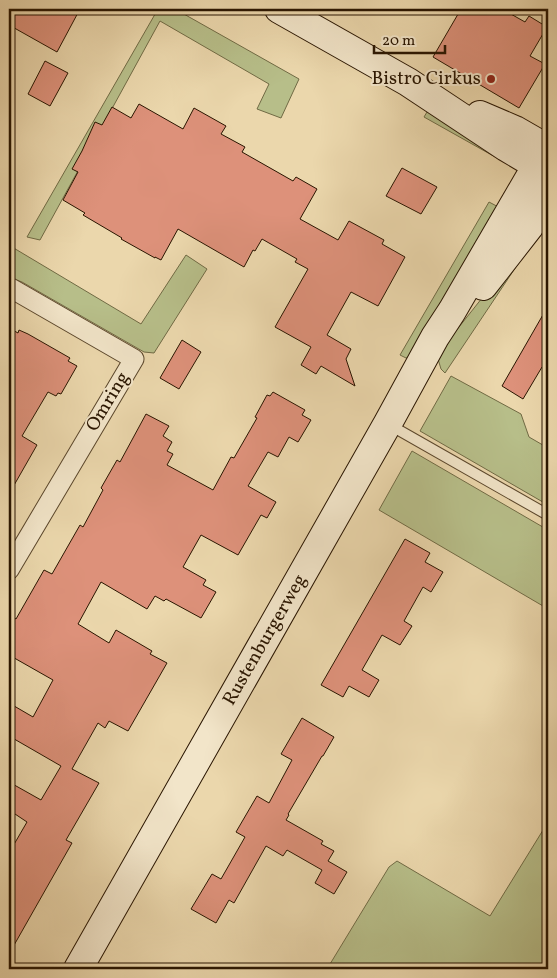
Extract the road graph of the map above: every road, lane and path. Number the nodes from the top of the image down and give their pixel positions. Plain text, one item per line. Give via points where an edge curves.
1 (278, 9) edge
2 (546, 156) edge
3 (548, 195) edge
4 (9, 287) edge
5 (452, 311) junction
6 (388, 423) junction
7 (548, 515) edge
8 (9, 570) edge
9 (78, 969) edge

1 - 2 street via 421,90 515,130
2 - 5 street, Rustenburgerweg
3 - 5 street, Rustenburgerweg via 529,227 484,286
4 - 8 street, Omring via 134,359
5 - 6 street, Rustenburgerweg
6 - 7 lane
6 - 9 street, Rustenburgerweg

